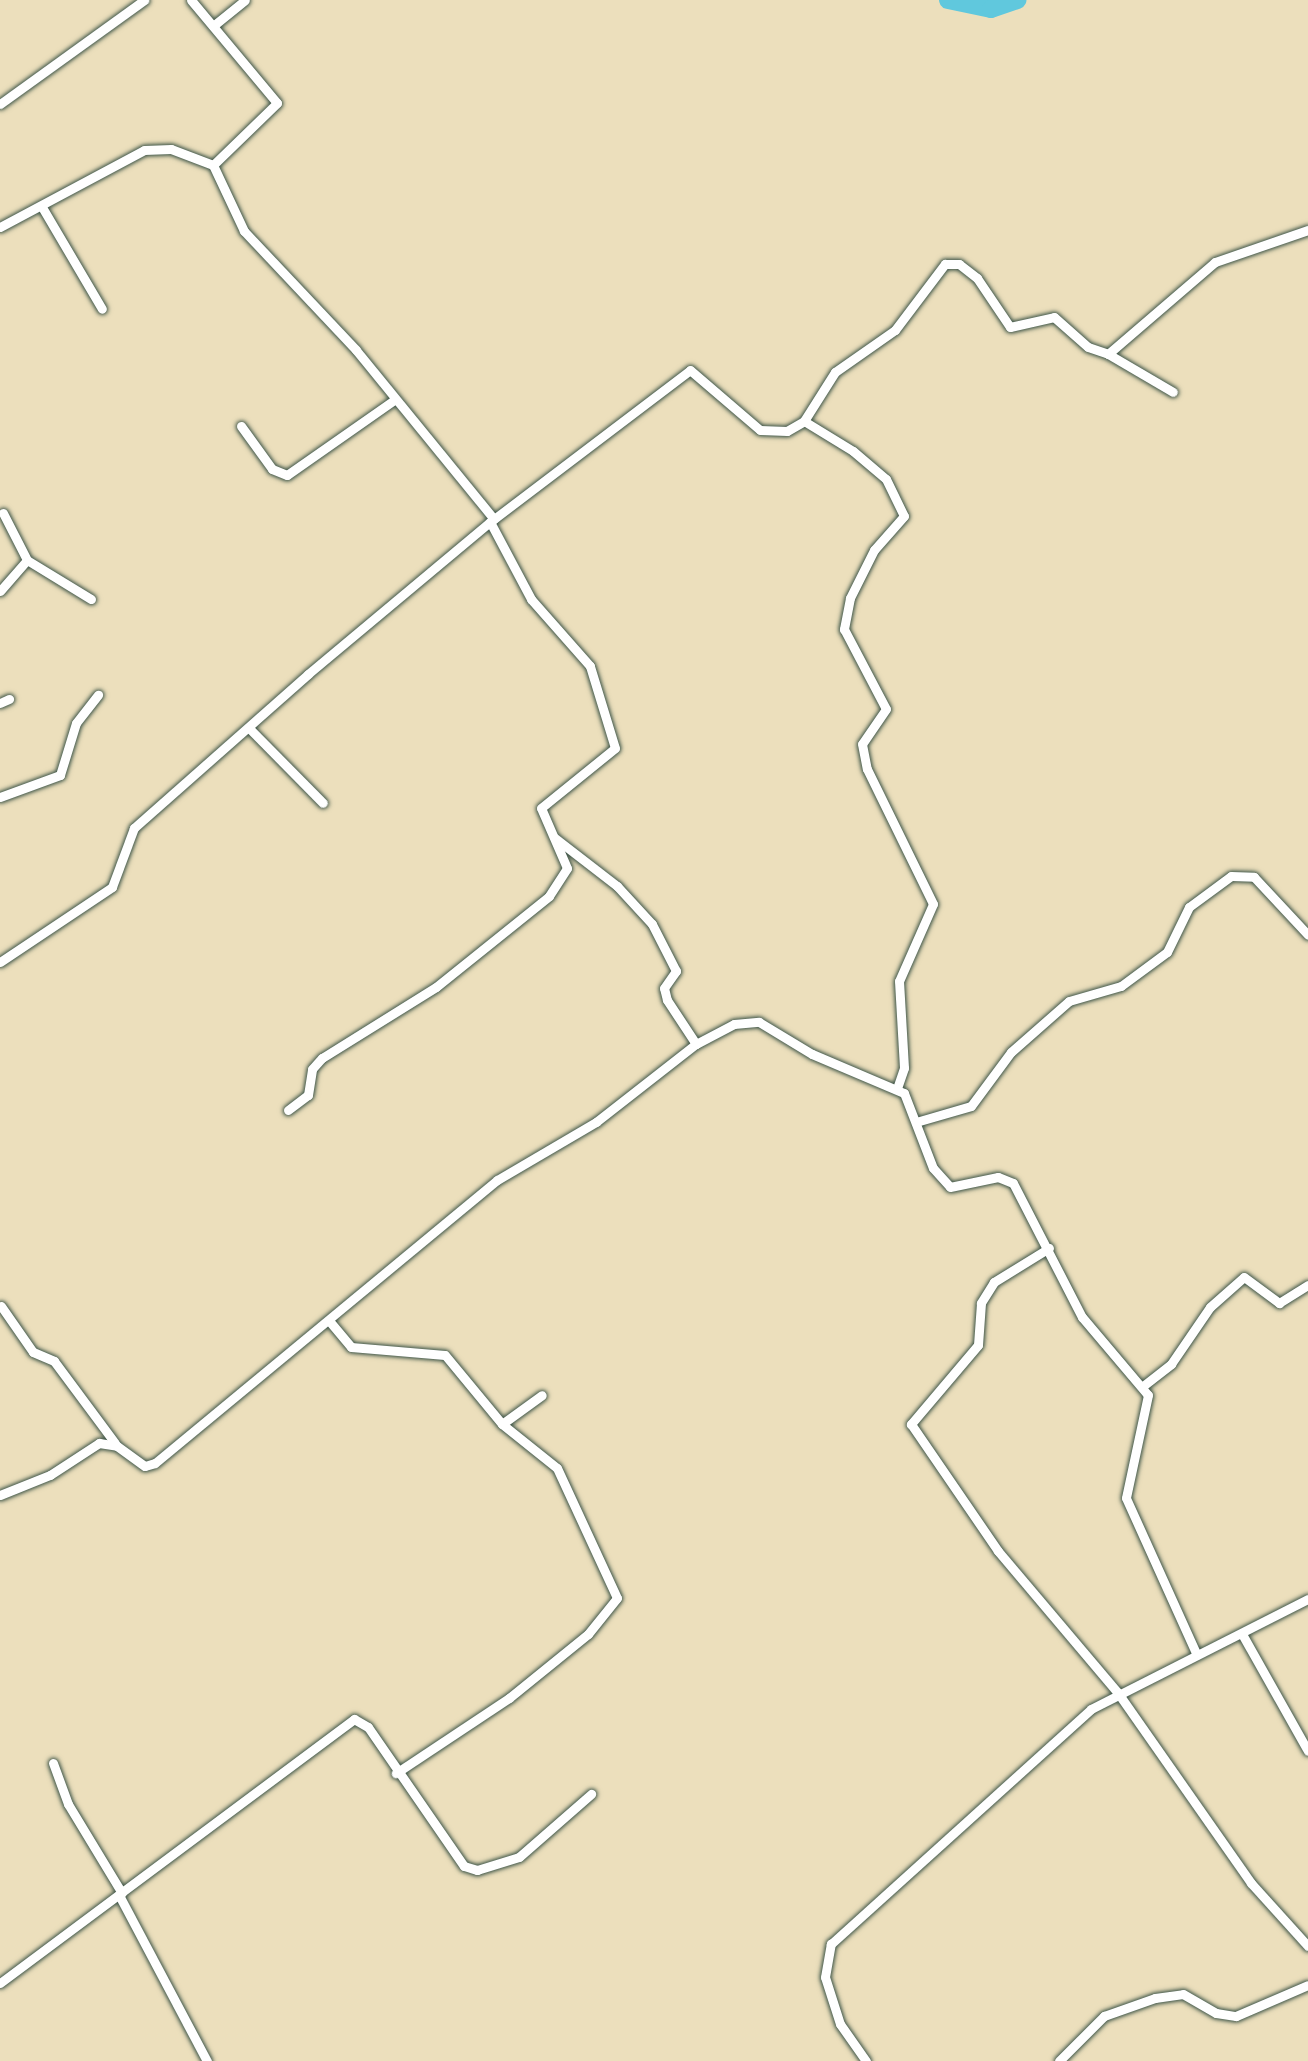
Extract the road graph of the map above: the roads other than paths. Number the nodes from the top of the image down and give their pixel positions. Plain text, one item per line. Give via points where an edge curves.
1 (144, 0) edge
2 (192, 0) edge
3 (245, 0) edge
4 (213, 26) junction
5 (0, 104) edge
6 (213, 166) junction
7 (42, 207) junction
8 (0, 227) edge
9 (1308, 230) edge
10 (102, 309) dead end
11 (1108, 354) junction
12 (1173, 392) dead end
13 (394, 400) junction
14 (804, 421) junction
15 (241, 426) dead end
16 (3, 513) dead end
17 (492, 521) junction
18 (28, 560) junction
19 (0, 591) edge
20 (91, 600) dead end
21 (98, 695) dead end
22 (249, 728) junction
23 (0, 797) edge
24 (323, 802) dead end
25 (555, 838) junction
26 (1308, 935) edge
27 (0, 962) edge
28 (696, 1044) junction
29 (897, 1088) junction
30 (288, 1110) dead end
31 (916, 1122) junction
32 (1049, 1248) junction
33 (1308, 1285) edge
34 (1, 1306) edge
35 (331, 1323) junction
36 (1143, 1386) junction
37 (542, 1395) dead end
38 (502, 1424) junction
39 (117, 1446) junction
40 (0, 1495) edge
41 (1308, 1599) edge
42 (1242, 1634) junction
43 (1197, 1655) junction
44 (1118, 1694) junction
45 (1308, 1751) edge
46 (53, 1763) dead end
47 (396, 1773) junction
48 (591, 1794) dead end
49 (121, 1894) junction
50 (1308, 1946) edge
51 (0, 1982) edge
52 (1308, 1984) edge
53 (208, 2061) edge
54 (866, 2061) edge
55 (1060, 2061) edge

1 - 5 street
2 - 4 street
3 - 4 street
4 - 6 street via 277,103
6 - 7 street via 171,149 130,156
6 - 13 street via 244,231
7 - 8 street
7 - 10 street
9 - 11 street via 1216,262
11 - 12 street
11 - 14 street via 1054,317 1010,327 977,278 950,263 895,330 835,372
13 - 15 street via 286,475 272,469
13 - 17 street
14 - 17 street via 786,431 760,430 698,374 684,372
14 - 29 street via 879,470 904,516 874,550 850,598 844,629 886,710 862,744 867,769 933,904 899,980 904,1068
16 - 18 street
17 - 22 street
17 - 25 street via 531,599 590,666 615,743 541,808 542,823
18 - 19 street
18 - 20 street
21 - 23 street via 74,728 60,775
22 - 24 street
22 - 27 street via 131,831 112,887
25 - 28 street via 617,886 652,924 676,971 664,988 667,1000
25 - 30 street via 566,868 549,896 436,987 322,1058 312,1069 308,1096
26 - 31 street via 1254,878 1231,876 1188,907 1167,952 1122,986 1070,1001 1011,1052 971,1106
28 - 29 street via 734,1024 759,1022 812,1054
28 - 35 street via 596,1122 497,1180
29 - 31 street
31 - 32 street via 945,1183 961,1189 998,1177 1013,1183
32 - 36 street via 1082,1317
32 - 44 street via 994,1282 981,1304 978,1345 911,1424 1008,1564
33 - 36 street via 1279,1303 1268,1302 1244,1277 1210,1307 1171,1364
34 - 39 street via 33,1352 54,1362
35 - 38 street via 352,1347 442,1353
35 - 39 street via 151,1466
36 - 43 street via 1148,1404 1126,1498
37 - 38 street
38 - 47 street via 557,1468 618,1598 588,1634 509,1698
39 - 40 street via 99,1442 50,1475
41 - 42 street
42 - 43 street
42 - 45 street
43 - 44 street
44 - 50 street via 1251,1883
44 - 54 street via 1072,1724 831,1944 824,1962 829,1993 840,2024
46 - 49 street via 70,1808
47 - 48 street via 454,1858 477,1870 519,1857
47 - 49 street via 368,1726 354,1719
49 - 51 street
49 - 53 street
52 - 55 street via 1236,2016 1216,2014 1183,1994 1156,1998 1104,2016

